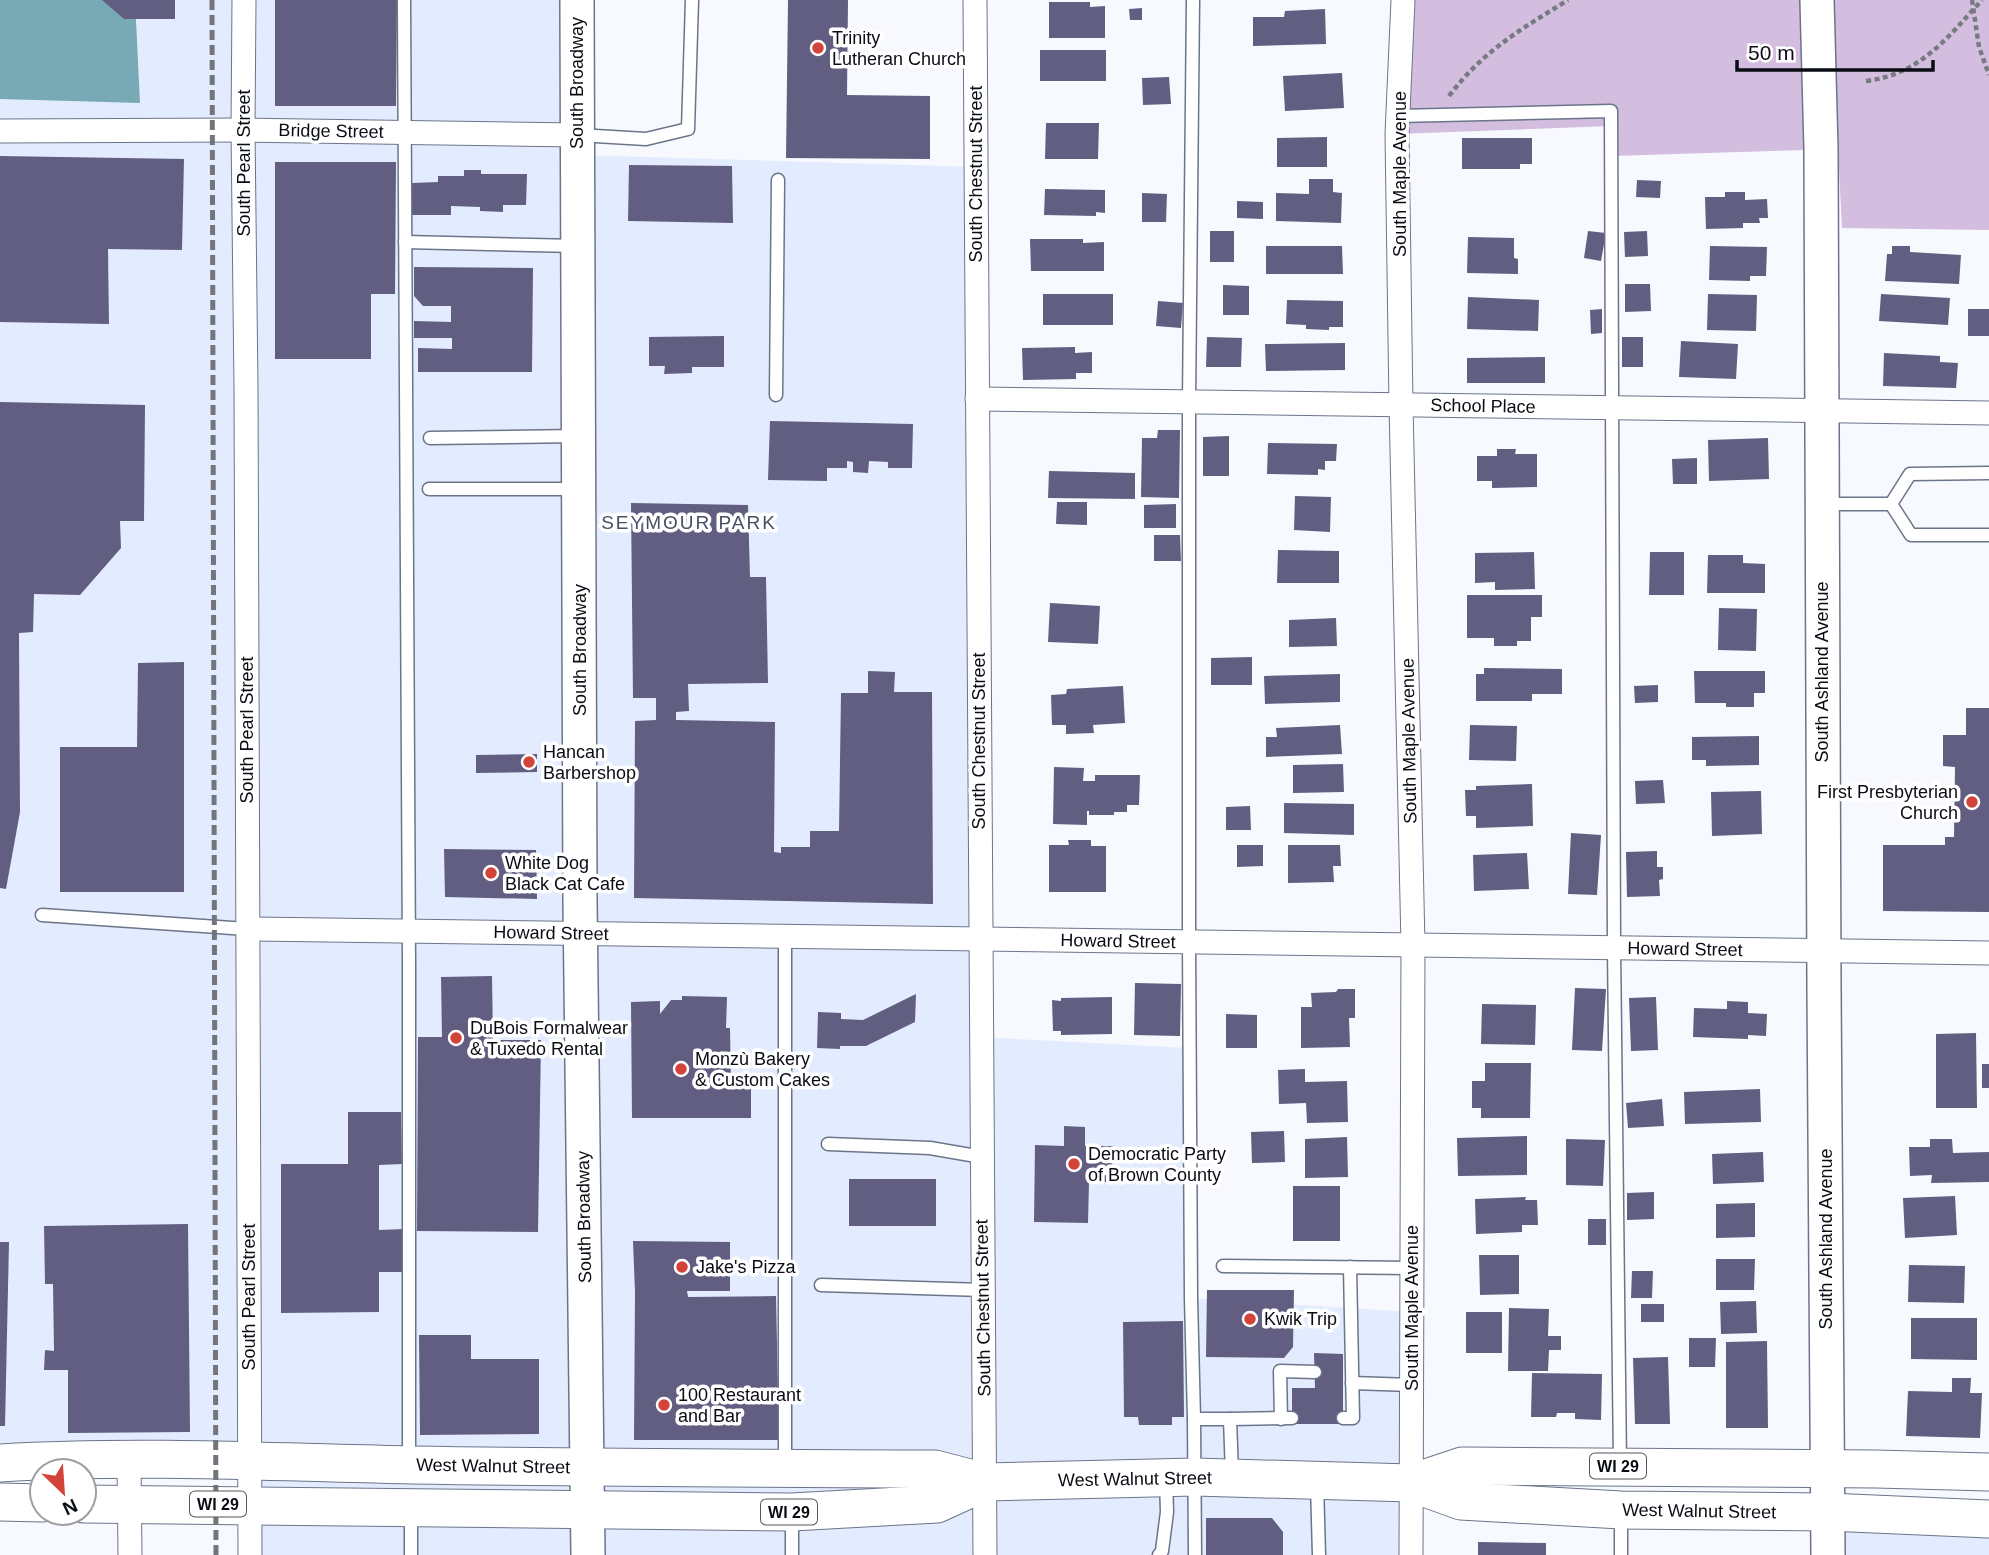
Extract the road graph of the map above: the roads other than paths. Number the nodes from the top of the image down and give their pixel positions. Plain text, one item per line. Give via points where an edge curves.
1 (244, 0) edge
2 (404, 0) edge
3 (577, 0) edge
4 (692, 0) edge
5 (975, 0) edge
6 (1193, 0) edge
7 (1403, 0) edge
8 (1817, 0) edge
9 (1398, 116) junction
10 (243, 130) junction
11 (0, 131) edge
12 (405, 133) junction
13 (577, 135) junction
14 (778, 180) dead end
15 (405, 242) junction
16 (578, 246) junction
17 (776, 396) dead end
18 (977, 398) junction
19 (1189, 402) junction
20 (1401, 405) junction
21 (1612, 408) junction
22 (1821, 411) junction
23 (1989, 413) edge
24 (579, 436) junction
25 (430, 438) dead end
26 (1989, 473) edge
27 (429, 489) dead end
28 (579, 489) junction
29 (1891, 504) junction
30 (1822, 505) junction
31 (1989, 536) edge
32 (42, 915) dead end
33 (247, 929) junction
34 (409, 931) junction
35 (581, 933) junction
36 (785, 937) junction
37 (980, 939) junction
38 (1189, 942) junction
39 (1413, 945) junction
40 (1614, 948) junction
41 (1824, 951) junction
42 (1989, 953) edge
43 (828, 1144) dead end
44 (982, 1157) junction
45 (1223, 1266) dead end
46 (1350, 1267) junction
47 (1412, 1268) junction
48 (821, 1285) dead end
49 (983, 1290) junction
50 (1315, 1371) dead end
51 (1349, 1383) junction
52 (1412, 1385) junction
53 (1343, 1418) dead end
54 (1194, 1419) junction
55 (1230, 1419) junction
56 (250, 1460) junction
57 (129, 1461) junction
58 (0, 1463) edge
59 (409, 1465) junction
60 (1620, 1466) junction
61 (589, 1468) junction
62 (1828, 1468) junction
63 (785, 1469) junction
64 (1989, 1472) edge
65 (1181, 1478) junction
66 (1232, 1478) junction
67 (1317, 1480) junction
68 (985, 1482) junction
69 (1411, 1483) junction
70 (0, 1503) edge
71 (28, 1503) edge
72 (98, 1504) edge
73 (250, 1504) junction
74 (129, 1505) junction
75 (411, 1508) junction
76 (589, 1510) junction
77 (1621, 1510) junction
78 (792, 1511) junction
79 (1828, 1513) junction
80 (1989, 1519) edge
81 (130, 1555) edge
82 (250, 1555) edge
83 (411, 1555) edge
84 (589, 1555) edge
85 (792, 1555) edge
86 (985, 1555) edge
87 (1159, 1555) edge
88 (1195, 1555) edge
89 (1319, 1555) edge
90 (1411, 1555) edge
91 (1621, 1555) edge
92 (1828, 1555) edge

1 - 10 street, South Pearl Street
2 - 12 lane
3 - 13 street, South Broadway
4 - 13 lane via 688,129 646,139
5 - 18 street, South Chestnut Street
6 - 19 lane
7 - 9 street, South Maple Avenue
8 - 22 street, South Ashland Avenue
9 - 20 street, South Maple Avenue
9 - 21 lane via 1611,111
10 - 11 street, Bridge Street
10 - 12 street, Bridge Street
10 - 33 street, South Pearl Street
12 - 13 street, Bridge Street
12 - 15 lane
13 - 16 street, South Broadway
14 - 17 lane
15 - 16 lane
15 - 34 lane
16 - 24 street, South Broadway
18 - 19 street, School Place
18 - 37 street, South Chestnut Street
19 - 20 street, School Place
19 - 38 lane
20 - 21 street, School Place
20 - 39 street, South Maple Avenue
21 - 22 street, School Place
21 - 40 lane
22 - 23 street, School Place
22 - 30 street, South Ashland Avenue
24 - 25 lane
24 - 28 street, South Broadway
26 - 29 lane via 1910,474
27 - 28 lane
28 - 35 street, South Broadway
29 - 30 lane
29 - 31 lane via 1911,535
30 - 41 street, South Ashland Avenue
32 - 33 lane
33 - 34 street, Howard Street
33 - 56 street, South Pearl Street
34 - 35 street, Howard Street
34 - 59 lane
35 - 36 street, Howard Street
35 - 61 street, South Broadway
36 - 37 street, Howard Street
36 - 63 lane
37 - 38 street, Howard Street
37 - 44 street, South Chestnut Street
38 - 39 street, Howard Street
38 - 54 lane
39 - 40 street, Howard Street
39 - 47 street, South Maple Avenue
40 - 41 street, Howard Street
40 - 60 lane
41 - 42 street, Howard Street
41 - 62 street, South Ashland Avenue
43 - 44 lane via 930,1148
44 - 49 street, South Chestnut Street
45 - 46 lane
46 - 47 lane
46 - 51 lane
47 - 52 street, South Maple Avenue
48 - 49 lane
49 - 68 street, South Chestnut Street
50 - 55 lane via 1280,1371 1286,1419
51 - 52 lane
51 - 53 lane via 1353,1418
52 - 69 street, South Maple Avenue
54 - 55 lane
54 - 65 lane
55 - 66 lane
56 - 57 main road, West Walnut Street / WI 29
56 - 59 main road, West Walnut Street / WI 29
56 - 73 street, South Pearl Street
57 - 58 main road, West Walnut Street / WI 29
57 - 74 street
59 - 61 main road, West Walnut Street / WI 29
60 - 62 main road, West Walnut Street / WI 29
60 - 69 main road, West Walnut Street / WI 29 via 1462,1466
61 - 63 main road, West Walnut Street / WI 29
61 - 76 street, South Broadway
62 - 64 main road, West Walnut Street / WI 29
62 - 79 street, South Ashland Avenue
63 - 68 main road, West Walnut Street / WI 29 via 934,1469
65 - 66 main road, West Walnut Street / WI 29
65 - 68 main road, West Walnut Street / WI 29
65 - 87 lane via 1167,1511
65 - 88 lane
66 - 67 main road, West Walnut Street / WI 29
67 - 69 main road, West Walnut Street / WI 29
67 - 89 lane
68 - 78 main road, West Walnut Street / WI 29 via 937,1504
68 - 86 street, South Chestnut Street
69 - 77 main road, West Walnut Street / WI 29 via 1461,1501
69 - 90 street, South Maple Avenue
70 - 71 main road
72 - 74 main road, West Walnut Street / WI 29
73 - 74 main road, West Walnut Street / WI 29
73 - 75 main road, West Walnut Street / WI 29
73 - 82 street, South Pearl Street
74 - 81 street
75 - 76 main road, West Walnut Street / WI 29
75 - 83 lane
76 - 78 main road, West Walnut Street / WI 29
76 - 84 street, South Broadway
77 - 79 main road, West Walnut Street / WI 29
77 - 91 lane
78 - 85 lane
79 - 80 main road, West Walnut Street / WI 29
79 - 92 street, South Ashland Avenue

